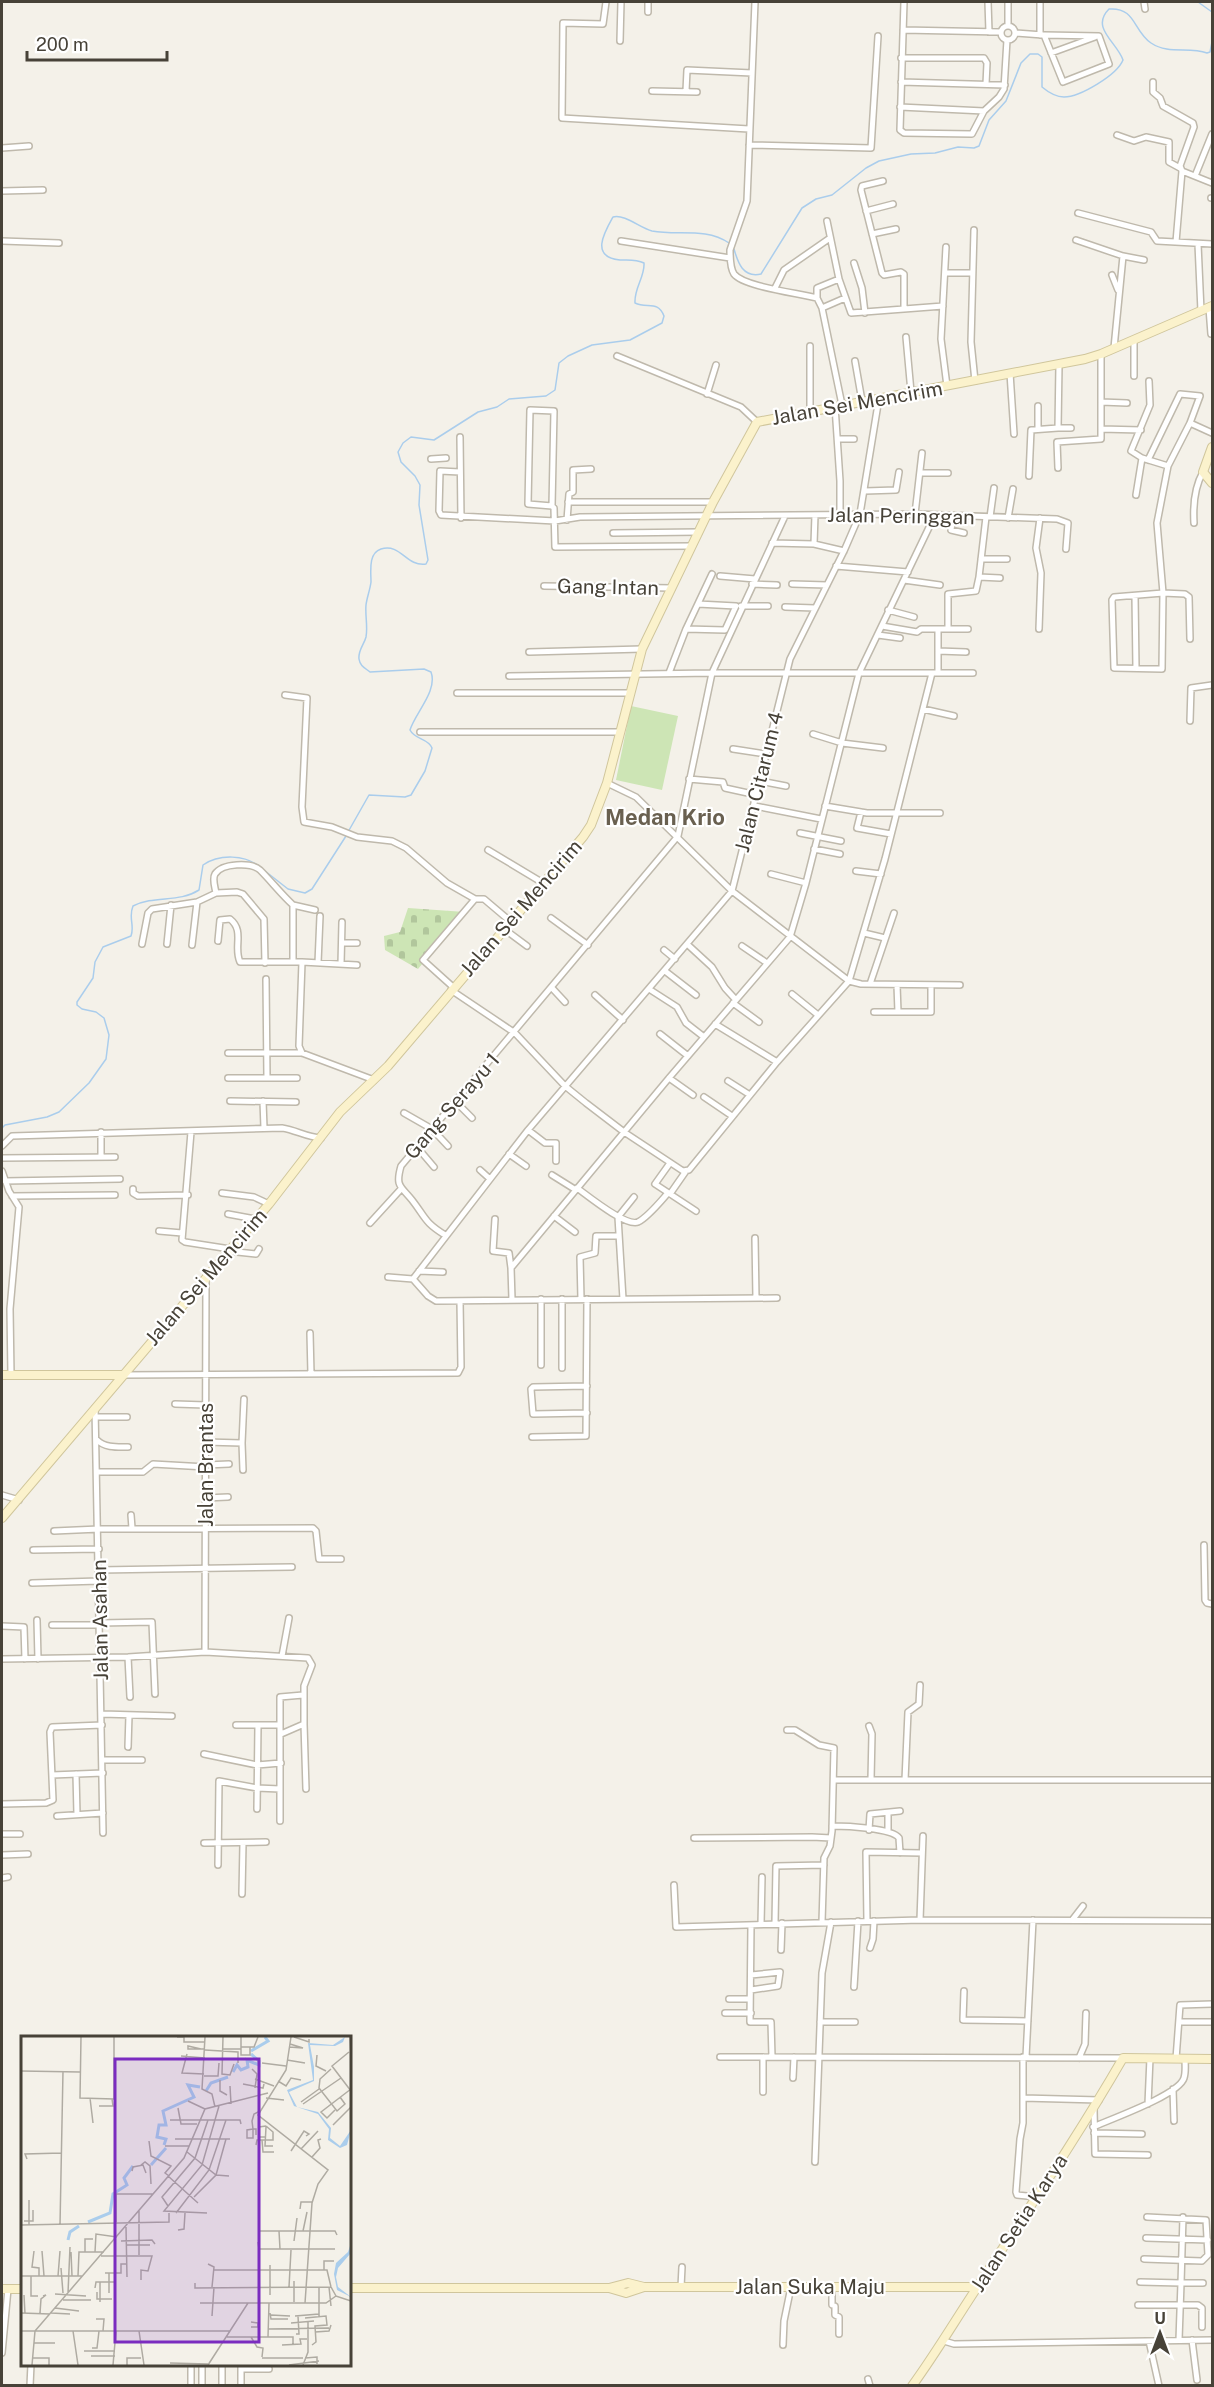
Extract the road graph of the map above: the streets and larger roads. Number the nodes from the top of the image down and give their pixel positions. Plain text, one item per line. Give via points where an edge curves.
1 (606, 2) edge
2 (621, 2) edge
3 (648, 2) edge
4 (755, 2) edge
5 (904, 2) edge
6 (988, 2) edge
7 (1008, 2) edge
8 (1040, 2) edge
9 (1144, 2) edge
10 (1145, 9) dead end
11 (648, 12) dead end
12 (1008, 26) junction
13 (903, 30) junction
14 (989, 32) junction
15 (1000, 32) junction
16 (1015, 33) junction
17 (1042, 35) junction
18 (878, 36) dead end
19 (1099, 36) junction
20 (1007, 40) junction
21 (620, 41) dead end
22 (1052, 53) junction
23 (901, 58) junction
24 (752, 73) junction
25 (901, 82) junction
26 (1153, 82) dead end
27 (986, 84) junction
28 (1005, 85) junction
29 (652, 91) dead end
30 (686, 91) junction
31 (697, 92) dead end
32 (900, 107) junction
33 (984, 111) junction
34 (749, 129) junction
35 (1212, 134) edge
36 (1118, 135) dead end
37 (749, 145) junction
38 (29, 146) dead end
39 (2, 148) edge
40 (1181, 170) junction
41 (1195, 176) junction
42 (883, 181) dead end
43 (1212, 183) edge
44 (43, 190) dead end
45 (2, 191) edge
46 (893, 204) dead end
47 (866, 211) junction
48 (1078, 213) dead end
49 (827, 221) dead end
50 (896, 229) dead end
51 (974, 230) dead end
52 (872, 234) junction
53 (831, 238) junction
54 (1076, 240) dead end
55 (2, 241) edge
56 (621, 241) dead end
57 (1176, 242) junction
58 (59, 243) dead end
59 (1198, 244) junction
60 (1212, 244) edge
61 (946, 247) dead end
62 (1124, 256) junction
63 (730, 258) junction
64 (1144, 260) dead end
65 (854, 263) dead end
66 (945, 273) junction
67 (972, 273) junction
68 (1112, 275) dead end
69 (839, 279) junction
70 (775, 288) junction
71 (1119, 291) junction
72 (817, 298) junction
73 (845, 298) junction
74 (943, 306) junction
75 (822, 308) junction
76 (1208, 308) edge
77 (904, 309) junction
78 (865, 313) junction
79 (1211, 334) dead end
80 (906, 337) dead end
81 (1134, 340) junction
82 (810, 346) dead end
83 (1114, 348) junction
84 (1101, 354) junction
85 (617, 356) dead end
86 (855, 362) dead end
87 (716, 365) dead end
88 (1059, 365) junction
89 (1010, 374) junction
90 (1134, 376) dead end
91 (975, 381) junction
92 (1149, 381) dead end
93 (947, 386) junction
94 (911, 392) junction
95 (707, 394) junction
96 (879, 398) junction
97 (862, 401) junction
98 (1101, 402) junction
99 (1127, 403) dead end
100 (838, 406) junction
101 (1038, 406) dead end
102 (810, 410) junction
103 (757, 422) junction
104 (1190, 423) junction
105 (1058, 428) junction
106 (1071, 428) dead end
107 (1038, 429) junction
108 (1101, 429) junction
109 (1141, 430) junction
110 (1212, 433) edge
111 (1014, 434) dead end
112 (460, 437) dead end
113 (838, 439) junction
114 (854, 439) dead end
115 (1212, 448) edge
116 (922, 453) dead end
117 (430, 459) dead end
118 (1145, 459) junction
119 (1168, 466) junction
120 (1058, 468) dead end
121 (591, 469) dead end
122 (440, 471) junction
123 (460, 472) junction
124 (899, 472) dead end
125 (1203, 472) junction
126 (920, 473) junction
127 (948, 473) dead end
128 (1029, 476) dead end
129 (1212, 483) edge
130 (994, 488) dead end
131 (1013, 489) dead end
132 (865, 490) junction
133 (1136, 495) dead end
134 (568, 502) junction
135 (713, 502) junction
136 (552, 506) junction
137 (860, 514) junction
138 (915, 514) junction
139 (707, 515) junction
140 (815, 515) junction
141 (840, 515) junction
142 (935, 515) junction
143 (785, 516) junction
144 (953, 516) junction
145 (988, 517) junction
146 (461, 518) junction
147 (1008, 518) junction
148 (1040, 518) junction
149 (567, 520) junction
150 (555, 521) junction
151 (1194, 523) dead end
152 (613, 532) dead end
153 (699, 532) junction
154 (964, 533) dead end
155 (772, 543) junction
156 (814, 544) junction
157 (692, 546) junction
158 (1066, 549) dead end
159 (844, 551) junction
160 (981, 559) junction
161 (1007, 559) dead end
162 (837, 566) junction
163 (908, 572) junction
164 (712, 574) dead end
165 (720, 576) dead end
166 (979, 577) junction
167 (1000, 578) dead end
168 (904, 580) junction
169 (753, 581) junction
170 (792, 584) dead end
171 (777, 585) dead end
172 (827, 585) junction
173 (940, 585) dead end
174 (544, 586) dead end
175 (672, 588) junction
176 (1162, 593) junction
177 (1135, 596) junction
178 (698, 604) junction
179 (741, 606) junction
180 (768, 606) dead end
181 (785, 607) dead end
182 (815, 608) junction
183 (888, 610) junction
184 (914, 617) dead end
185 (882, 626) junction
186 (948, 628) junction
187 (686, 629) junction
188 (969, 629) dead end
189 (1039, 629) dead end
190 (938, 630) junction
191 (878, 635) junction
192 (900, 638) dead end
193 (1190, 639) dead end
194 (642, 649) junction
195 (938, 651) junction
196 (529, 652) dead end
197 (966, 652) dead end
198 (1136, 668) junction
199 (669, 673) junction
200 (712, 673) junction
201 (786, 673) junction
202 (859, 673) junction
203 (935, 673) junction
204 (974, 673) dead end
205 (634, 674) junction
206 (509, 676) dead end
207 (1212, 685) edge
208 (457, 693) dead end
209 (630, 693) junction
210 (285, 695) dead end
211 (923, 709) junction
212 (954, 716) dead end
213 (1190, 721) dead end
214 (420, 732) dead end
215 (620, 732) junction
216 (813, 734) dead end
217 (842, 742) junction
218 (883, 748) dead end
219 (733, 749) dead end
220 (766, 754) junction
221 (689, 779) junction
222 (760, 781) junction
223 (607, 783) junction
224 (786, 786) dead end
225 (757, 795) junction
226 (755, 806) junction
227 (825, 806) junction
228 (861, 812) junction
229 (940, 813) dead end
230 (896, 814) junction
231 (821, 819) junction
232 (800, 833) dead end
233 (891, 834) junction
234 (678, 836) junction
235 (818, 836) junction
236 (841, 841) dead end
237 (814, 849) junction
238 (488, 850) dead end
239 (840, 854) dead end
240 (856, 871) dead end
241 (771, 874) dead end
242 (881, 874) junction
243 (543, 883) junction
244 (806, 883) junction
245 (732, 891) junction
246 (216, 893) junction
247 (475, 899) junction
248 (197, 902) junction
249 (171, 905) junction
250 (293, 905) junction
251 (315, 910) dead end
252 (894, 913) dead end
253 (320, 916) dead end
254 (551, 918) dead end
255 (510, 921) junction
256 (342, 922) dead end
257 (504, 928) junction
258 (864, 933) junction
259 (790, 937) junction
260 (885, 938) junction
261 (218, 941) dead end
262 (342, 943) junction
263 (357, 943) dead end
264 (142, 944) dead end
265 (167, 944) dead end
266 (687, 944) junction
267 (192, 945) dead end
268 (588, 945) junction
269 (527, 946) dead end
270 (742, 946) dead end
271 (664, 950) dead end
272 (675, 959) junction
273 (293, 962) junction
274 (302, 962) junction
275 (265, 963) junction
276 (318, 963) junction
277 (767, 963) junction
278 (341, 964) junction
279 (357, 965) dead end
280 (665, 971) junction
281 (266, 980) dead end
282 (849, 981) junction
283 (870, 984) junction
284 (897, 985) junction
285 (931, 985) junction
286 (960, 985) dead end
287 (552, 988) junction
288 (452, 989) junction
289 (649, 989) junction
290 (792, 994) dead end
291 (595, 995) dead end
292 (696, 995) dead end
293 (734, 1001) junction
294 (565, 1002) dead end
295 (897, 1011) junction
296 (874, 1012) dead end
297 (818, 1015) junction
298 (623, 1020) junction
299 (759, 1022) dead end
300 (715, 1024) junction
301 (515, 1033) junction
302 (660, 1034) dead end
303 (704, 1037) junction
304 (266, 1052) junction
305 (228, 1053) dead end
306 (302, 1053) junction
307 (688, 1056) junction
308 (777, 1062) junction
309 (228, 1078) dead end
310 (267, 1078) junction
311 (297, 1078) dead end
312 (669, 1078) junction
313 (374, 1080) junction
314 (728, 1081) dead end
315 (565, 1086) junction
316 (693, 1095) dead end
317 (750, 1095) junction
318 (704, 1097) dead end
319 (230, 1101) dead end
320 (262, 1101) junction
321 (296, 1102) dead end
322 (456, 1102) junction
323 (404, 1113) dead end
324 (732, 1116) junction
325 (472, 1118) dead end
326 (264, 1128) junction
327 (432, 1129) junction
328 (528, 1130) junction
329 (191, 1131) junction
330 (101, 1132) junction
331 (624, 1132) junction
332 (321, 1138) junction
333 (2, 1146) edge
334 (448, 1146) dead end
335 (417, 1147) junction
336 (508, 1154) junction
337 (101, 1157) junction
338 (115, 1157) dead end
339 (2, 1158) edge
340 (556, 1161) dead end
341 (670, 1163) junction
342 (526, 1166) dead end
343 (434, 1167) dead end
344 (480, 1170) dead end
345 (2, 1171) edge
346 (686, 1172) junction
347 (552, 1175) dead end
348 (120, 1179) dead end
349 (490, 1179) junction
350 (5, 1181) junction
351 (133, 1189) dead end
352 (401, 1189) junction
353 (577, 1189) junction
354 (222, 1193) dead end
355 (669, 1193) junction
356 (188, 1195) junction
357 (12, 1196) junction
358 (115, 1196) dead end
359 (634, 1197) dead end
360 (269, 1204) junction
361 (696, 1211) dead end
362 (228, 1214) dead end
363 (554, 1216) junction
364 (618, 1217) junction
365 (255, 1219) junction
366 (495, 1219) dead end
367 (370, 1223) dead end
368 (159, 1231) dead end
369 (575, 1232) dead end
370 (182, 1233) junction
371 (445, 1235) junction
372 (619, 1236) junction
373 (755, 1238) dead end
374 (229, 1250) junction
375 (259, 1250) dead end
376 (511, 1268) junction
377 (419, 1271) junction
378 (443, 1272) dead end
379 (388, 1276) dead end
380 (206, 1277) junction
381 (413, 1279) junction
382 (756, 1298) junction
383 (777, 1298) dead end
384 (512, 1299) junction
385 (541, 1299) junction
386 (562, 1299) junction
387 (584, 1299) junction
388 (623, 1299) junction
389 (460, 1301) junction
390 (310, 1333) dead end
391 (541, 1365) dead end
392 (562, 1368) dead end
393 (206, 1374) junction
394 (311, 1374) junction
395 (2, 1375) edge
396 (11, 1375) junction
397 (122, 1376) junction
398 (587, 1386) junction
399 (244, 1399) dead end
400 (175, 1404) dead end
401 (206, 1405) junction
402 (96, 1413) junction
403 (587, 1413) junction
404 (127, 1417) dead end
405 (532, 1437) dead end
406 (97, 1440) junction
407 (205, 1442) junction
408 (242, 1443) junction
409 (128, 1447) dead end
410 (230, 1464) dead end
411 (206, 1466) junction
412 (243, 1470) dead end
413 (97, 1472) junction
414 (2, 1495) edge
415 (228, 1497) dead end
416 (205, 1498) junction
417 (19, 1500) junction
418 (131, 1515) dead end
419 (2, 1518) edge
420 (99, 1528) junction
421 (132, 1528) junction
422 (206, 1528) junction
423 (54, 1531) dead end
424 (1204, 1545) dead end
425 (99, 1549) junction
426 (33, 1550) dead end
427 (341, 1559) dead end
428 (292, 1567) dead end
429 (205, 1569) junction
430 (99, 1570) junction
431 (99, 1581) junction
432 (32, 1583) dead end
433 (1212, 1604) edge
434 (289, 1618) dead end
435 (37, 1620) dead end
436 (52, 1624) dead end
437 (100, 1624) junction
438 (2, 1626) edge
439 (205, 1652) junction
440 (153, 1656) junction
441 (282, 1656) junction
442 (100, 1657) junction
443 (128, 1657) junction
444 (2, 1659) edge
445 (25, 1659) junction
446 (38, 1659) junction
447 (920, 1685) dead end
448 (155, 1694) dead end
449 (303, 1695) junction
450 (130, 1697) dead end
451 (102, 1714) junction
452 (129, 1714) junction
453 (172, 1716) dead end
454 (304, 1724) junction
455 (102, 1725) junction
456 (236, 1725) dead end
457 (258, 1725) junction
458 (280, 1725) junction
459 (869, 1726) dead end
460 (787, 1730) dead end
461 (281, 1734) junction
462 (128, 1747) dead end
463 (204, 1754) dead end
464 (103, 1760) junction
465 (142, 1760) dead end
466 (280, 1763) junction
467 (258, 1765) junction
468 (103, 1773) junction
469 (52, 1774) junction
470 (76, 1774) junction
471 (871, 1779) junction
472 (834, 1780) junction
473 (905, 1780) junction
474 (1212, 1780) edge
475 (257, 1788) junction
476 (280, 1789) junction
477 (306, 1789) dead end
478 (2, 1804) edge
479 (257, 1809) dead end
480 (900, 1811) dead end
481 (103, 1813) junction
482 (888, 1813) junction
483 (77, 1814) junction
484 (57, 1815) dead end
485 (280, 1821) dead end
486 (832, 1827) junction
487 (869, 1830) junction
488 (888, 1832) junction
489 (104, 1833) dead end
490 (2, 1834) edge
491 (20, 1834) dead end
492 (923, 1836) dead end
493 (694, 1838) dead end
494 (831, 1838) junction
495 (266, 1842) dead end
496 (204, 1843) dead end
497 (219, 1843) junction
498 (243, 1843) junction
499 (900, 1852) junction
500 (922, 1853) junction
501 (28, 1854) dead end
502 (2, 1855) edge
503 (218, 1865) dead end
504 (824, 1865) junction
505 (762, 1877) dead end
506 (674, 1885) dead end
507 (242, 1894) dead end
508 (1083, 1906) dead end
509 (1073, 1919) junction
510 (920, 1920) junction
511 (1033, 1920) junction
512 (858, 1921) junction
513 (867, 1921) junction
514 (874, 1921) junction
515 (1212, 1921) edge
516 (822, 1922) junction
517 (831, 1922) junction
518 (775, 1923) junction
519 (782, 1923) junction
520 (761, 1924) junction
521 (751, 1925) junction
522 (870, 1948) dead end
523 (781, 1950) dead end
524 (751, 1975) junction
525 (854, 1987) dead end
526 (751, 1989) junction
527 (964, 1991) dead end
528 (729, 1999) dead end
529 (750, 1999) junction
530 (1212, 2004) edge
531 (726, 2013) dead end
532 (751, 2013) junction
533 (1086, 2013) dead end
534 (1028, 2021) junction
535 (820, 2022) junction
536 (855, 2022) dead end
537 (1179, 2022) junction
538 (1212, 2022) edge
539 (772, 2056) junction
540 (720, 2057) dead end
541 (763, 2057) junction
542 (794, 2057) junction
543 (819, 2057) junction
544 (1025, 2057) junction
545 (1079, 2058) junction
546 (1124, 2058) junction
547 (1150, 2058) junction
548 (1180, 2059) junction
549 (1212, 2059) edge
550 (793, 2078) dead end
551 (1173, 2089) junction
552 (763, 2092) dead end
553 (1023, 2098) junction
554 (1099, 2100) junction
555 (1148, 2104) junction
556 (1094, 2109) junction
557 (1174, 2121) dead end
558 (1094, 2130) junction
559 (1142, 2134) dead end
560 (1148, 2155) dead end
561 (815, 2162) dead end
562 (1037, 2196) junction
563 (1147, 2217) dead end
564 (1182, 2217) junction
565 (1146, 2238) dead end
566 (1182, 2239) junction
567 (1208, 2240) junction
568 (1144, 2259) dead end
569 (1182, 2260) junction
570 (682, 2267) dead end
571 (1140, 2282) dead end
572 (1181, 2283) junction
573 (1203, 2283) dead end
574 (681, 2287) junction
575 (790, 2287) junction
576 (977, 2287) junction
577 (351, 2288) edge
578 (832, 2288) junction
579 (5, 2289) edge
580 (21, 2289) edge
581 (1138, 2305) dead end
582 (1181, 2305) junction
583 (1203, 2327) dead end
584 (839, 2334) dead end
585 (1179, 2340) junction
586 (1192, 2340) junction
587 (1212, 2340) edge
588 (1149, 2342) junction
589 (949, 2343) junction
590 (783, 2344) dead end
591 (2, 2353) edge
592 (31, 2366) edge
593 (191, 2366) edge
594 (202, 2366) edge
595 (222, 2366) edge
596 (241, 2367) edge
597 (269, 2369) dead end
598 (868, 2379) dead end
599 (1197, 2380) dead end
600 (30, 2385) edge
601 (191, 2385) edge
602 (202, 2385) edge
603 (222, 2385) edge
604 (241, 2385) edge
605 (870, 2385) edge
606 (912, 2385) edge
607 (1159, 2385) edge

1 - 34 street via 603,24 564,22 562,118
2 - 21 street
3 - 11 street
4 - 24 street
5 - 13 street
6 - 14 street
7 - 12 street
8 - 17 street
9 - 10 street
12 - 15 street
12 - 16 street
13 - 14 street
13 - 23 street
14 - 15 street
15 - 20 street
16 - 17 street
16 - 20 street
17 - 19 street
17 - 22 street
18 - 37 street via 870,147
19 - 22 street
19 - 22 street via 1109,64 1064,82
20 - 28 street
23 - 25 street
23 - 27 street via 984,58
24 - 30 street via 687,70
24 - 34 street
25 - 27 street
25 - 32 street
26 - 40 street via 1153,92 1163,106 1194,125
27 - 28 street
28 - 33 street
29 - 30 street
30 - 31 street
32 - 33 street
32 - 33 street via 900,130 904,133 970,135
34 - 37 street
35 - 41 street
36 - 40 street via 1134,141 1146,137 1169,142 1168,162
37 - 63 street via 747,201
38 - 39 street
40 - 41 street
40 - 57 street
41 - 43 street
42 - 47 street via 861,188
44 - 45 street
46 - 47 street
47 - 52 street
48 - 57 street via 1151,232 1157,241
49 - 53 street
50 - 52 street
51 - 67 street
52 - 77 street via 883,275 904,274
53 - 69 street
53 - 70 street via 784,270
54 - 62 street
55 - 58 street
56 - 63 street
57 - 59 street
59 - 60 street
59 - 76 street
61 - 66 street
62 - 64 street
62 - 71 street
63 - 70 street via 734,274 749,284
65 - 78 street
66 - 67 street
66 - 74 street
67 - 91 street
68 - 71 street
69 - 72 street via 816,289
69 - 73 street
70 - 72 street
71 - 83 street
72 - 75 street
73 - 75 street
73 - 78 street via 851,314
74 - 77 street
74 - 93 street via 941,339
75 - 100 street
76 - 79 street
76 - 81 street, Jalan Sei Mencirim
77 - 78 street
80 - 94 street
81 - 83 street, Jalan Sei Mencirim
81 - 90 street
82 - 102 street
83 - 84 street, Jalan Sei Mencirim
84 - 88 street, Jalan Sei Mencirim
84 - 98 street
85 - 95 street
86 - 97 street
87 - 95 street
88 - 89 street, Jalan Sei Mencirim
88 - 105 street
89 - 91 street, Jalan Sei Mencirim
89 - 111 street
91 - 93 street, Jalan Sei Mencirim
92 - 109 street via 1150,405
93 - 94 street, Jalan Sei Mencirim
94 - 96 street, Jalan Sei Mencirim
95 - 103 street via 741,407
96 - 97 street, Jalan Sei Mencirim
96 - 132 street, Jalan Citarum 4
97 - 100 street, Jalan Sei Mencirim
98 - 99 street
98 - 108 street
100 - 102 street, Jalan Sei Mencirim
100 - 113 street
101 - 107 street
102 - 103 street, Jalan Sei Mencirim
103 - 135 street, Jalan Sei Mencirim
104 - 110 street
104 - 118 street via 1200,396 1180,394
104 - 119 street
105 - 106 street
105 - 107 street
107 - 128 street via 1031,430
108 - 109 street
108 - 120 street via 1100,440 1057,442
109 - 118 street via 1131,451
112 - 123 street
113 - 114 street
113 - 141 street
115 - 125 street
116 - 126 street
117 - 122 street via 442,459
118 - 119 street
118 - 133 street
119 - 176 street via 1157,523
121 - 134 street via 574,469 573,492
122 - 123 street
122 - 146 street via 440,514
123 - 146 street
124 - 132 street via 896,490
125 - 129 street
125 - 151 street via 1194,499
126 - 127 street
126 - 138 street
130 - 145 street
131 - 147 street
132 - 137 street, Jalan Citarum 4
134 - 135 street
134 - 149 street
135 - 139 street, Jalan Sei Mencirim
136 - 136 street via 554,411 530,410 528,504
136 - 150 street
137 - 138 street, Jalan Peringgan
137 - 141 street, Jalan Peringgan
137 - 159 street, Jalan Citarum 4
138 - 142 street, Jalan Peringgan
139 - 143 street, Jalan Peringgan
139 - 149 street, Jalan Peringgan
139 - 153 street, Jalan Sei Mencirim
140 - 141 street, Jalan Peringgan
140 - 143 street, Jalan Peringgan
140 - 156 street
142 - 144 street, Jalan Peringgan
142 - 163 street
143 - 155 street
144 - 145 street, Jalan Peringgan
144 - 154 street via 951,530
145 - 147 street, Jalan Peringgan
145 - 160 street
146 - 150 street, Jalan Peringgan
147 - 148 street, Jalan Peringgan
148 - 158 street, Jalan Peringgan via 1068,523
148 - 189 street via 1036,548 1041,573
149 - 150 street, Jalan Peringgan
150 - 157 street via 557,547
152 - 153 street
153 - 157 street, Jalan Sei Mencirim
155 - 156 street
155 - 169 street
156 - 159 street
157 - 175 street, Jalan Sei Mencirim
159 - 162 street, Jalan Citarum 4
160 - 161 street
160 - 166 street
162 - 163 street
162 - 172 street, Jalan Citarum 4
163 - 168 street
164 - 178 street
165 - 169 street
166 - 167 street
166 - 186 street via 976,591 948,594
168 - 173 street
168 - 183 street
169 - 171 street
169 - 179 street
170 - 172 street
172 - 182 street, Jalan Citarum 4
174 - 175 street, Gang Intan
175 - 194 street, Jalan Sei Mencirim
176 - 177 street
176 - 193 street via 1188,595
176 - 198 street via 1163,667
177 - 198 street
177 - 198 street via 1112,600 1113,667
178 - 187 street
178 - 187 street via 736,606 725,630
179 - 180 street
179 - 200 street
181 - 182 street
182 - 201 street, Jalan Citarum 4
183 - 184 street
183 - 185 street
185 - 190 street via 914,632
185 - 191 street
186 - 188 street
186 - 190 street
187 - 199 street
190 - 195 street
191 - 192 street
191 - 202 street
194 - 196 street
194 - 205 street, Jalan Sei Mencirim
195 - 197 street
195 - 203 street
199 - 200 street
199 - 205 street
200 - 201 street
200 - 221 street
201 - 202 street
201 - 220 street, Jalan Citarum 4
202 - 203 street
202 - 217 street
203 - 204 street
203 - 211 street
205 - 206 street
205 - 209 street, Jalan Sei Mencirim
207 - 213 street via 1191,688
208 - 209 street
209 - 215 street, Jalan Sei Mencirim
210 - 247 street via 308,698 303,820 349,835 392,840 447,883
211 - 212 street
211 - 230 street
214 - 215 street
215 - 223 street, Jalan Sei Mencirim
216 - 217 street
217 - 218 street
217 - 227 street
219 - 220 street
220 - 222 street, Jalan Citarum 4
221 - 225 street via 723,782 725,788
221 - 234 street
222 - 224 street
222 - 225 street, Jalan Citarum 4
223 - 234 street via 636,796
223 - 243 street, Jalan Sei Mencirim via 591,825
225 - 226 street, Jalan Citarum 4
226 - 231 street
226 - 245 street, Jalan Citarum 4
227 - 228 street
227 - 231 street
228 - 230 street
228 - 233 street via 858,828
229 - 230 street
230 - 233 street
231 - 235 street
232 - 235 street
233 - 242 street
234 - 245 street
234 - 268 street, Gang Serayu 1
235 - 236 street
235 - 237 street
237 - 239 street
237 - 244 street
238 - 243 street
240 - 242 street
241 - 244 street
242 - 258 street
243 - 255 street, Jalan Sei Mencirim
244 - 259 street
245 - 259 street
245 - 266 street
246 - 248 street
246 - 250 street via 216,872 235,865 254,866
246 - 275 street via 243,894 262,915
247 - 255 street via 484,899
247 - 288 street via 423,960
248 - 249 street
248 - 267 street
249 - 264 street via 149,911
249 - 265 street
250 - 251 street
250 - 273 street
252 - 260 street
253 - 276 street
254 - 268 street
255 - 257 street, Jalan Sei Mencirim
256 - 262 street
257 - 269 street
257 - 288 street, Jalan Sei Mencirim
258 - 260 street
258 - 282 street
259 - 277 street
259 - 282 street
260 - 283 street
261 - 275 street via 220,920 230,919 238,931 240,962
262 - 263 street
262 - 278 street
266 - 272 street
266 - 293 street via 708,963
268 - 287 street, Gang Serayu 1
270 - 277 street
271 - 272 street
272 - 280 street
273 - 274 street
273 - 275 street
274 - 276 street
274 - 306 street
276 - 278 street
277 - 293 street
278 - 279 street
280 - 289 street
280 - 292 street
281 - 304 street
282 - 283 street
282 - 297 street
283 - 284 street
284 - 285 street
284 - 295 street
285 - 286 street
285 - 295 street via 931,1012
287 - 294 street
287 - 301 street, Gang Serayu 1
288 - 301 street
288 - 313 street, Jalan Sei Mencirim
289 - 298 street
289 - 303 street via 678,1007 684,1021
290 - 297 street
291 - 298 street
293 - 299 street
293 - 300 street
295 - 296 street
297 - 308 street
298 - 315 street
300 - 303 street
300 - 308 street
301 - 315 street
301 - 322 street, Gang Serayu 1
302 - 307 street
303 - 307 street
304 - 305 street
304 - 306 street
304 - 310 street
306 - 313 street
307 - 312 street
308 - 317 street
309 - 310 street
310 - 311 street
312 - 316 street
312 - 331 street
313 - 332 street, Jalan Sei Mencirim via 340,1112
314 - 317 street
315 - 328 street
315 - 331 street
317 - 324 street
318 - 324 street
319 - 320 street
320 - 321 street
320 - 326 street
322 - 325 street
322 - 327 street, Gang Serayu 1
323 - 327 street
324 - 346 street
326 - 329 street
326 - 332 street
327 - 334 street
327 - 335 street, Gang Serayu 1
328 - 336 street
328 - 340 street via 546,1143 556,1143
329 - 330 street
329 - 356 street
330 - 333 street via 12,1136
330 - 337 street
331 - 341 street
331 - 353 street
332 - 360 street, Jalan Sei Mencirim
335 - 343 street
335 - 352 street, Gang Serayu 1 via 401,1166
336 - 342 street
336 - 349 street
337 - 338 street
337 - 339 street
341 - 346 street
341 - 355 street via 655,1184
344 - 349 street
345 - 350 street
346 - 355 street
347 - 353 street
348 - 350 street
349 - 371 street
350 - 357 street
351 - 356 street via 138,1196
352 - 367 street
352 - 371 street via 428,1223
353 - 363 street
353 - 364 street
354 - 360 street via 254,1197
355 - 361 street
355 - 364 street via 636,1223
356 - 370 street
357 - 358 street
357 - 396 street via 18,1203 19,1220 10,1309
359 - 364 street
360 - 365 street, Jalan Sei Mencirim
362 - 365 street
363 - 369 street
363 - 376 street
364 - 372 street
365 - 374 street, Jalan Sei Mencirim
366 - 376 street via 493,1251 509,1253
368 - 370 street
370 - 374 street via 183,1241
371 - 377 street
372 - 387 street via 596,1236 595,1253 580,1257
372 - 388 street
373 - 382 street
374 - 375 street via 256,1254
374 - 380 street, Jalan Sei Mencirim
376 - 384 street
377 - 378 street
377 - 381 street
379 - 381 street
380 - 393 street, Jalan Brantas
380 - 397 street, Jalan Sei Mencirim
381 - 389 street via 432,1299
382 - 383 street
382 - 388 street
384 - 385 street
384 - 389 street
385 - 386 street
385 - 391 street
386 - 387 street
386 - 392 street
387 - 388 street
387 - 398 street
389 - 394 street via 458,1373
390 - 394 street
393 - 394 street
393 - 397 street
393 - 401 street, Jalan Brantas
395 - 396 street
396 - 397 street
397 - 402 street, Jalan Sei Mencirim
398 - 403 street
398 - 403 street via 531,1389 533,1414
399 - 408 street
400 - 401 street
401 - 407 street, Jalan Brantas
402 - 404 street
402 - 406 street, Jalan Asahan
402 - 417 street, Jalan Sei Mencirim
403 - 405 street via 584,1437
406 - 409 street via 103,1445
406 - 413 street, Jalan Asahan
407 - 408 street
407 - 411 street, Jalan Brantas
408 - 412 street
410 - 411 street
411 - 413 street via 153,1464 142,1472
411 - 416 street, Jalan Brantas
413 - 420 street, Jalan Asahan
414 - 417 street
415 - 416 street
416 - 422 street, Jalan Brantas
417 - 419 street, Jalan Sei Mencirim
418 - 421 street
420 - 421 street
420 - 423 street
420 - 425 street, Jalan Asahan
421 - 422 street
422 - 427 street via 313,1528 319,1559
422 - 429 street, Jalan Brantas
424 - 433 street via 1206,1601
425 - 426 street
425 - 430 street, Jalan Asahan
428 - 429 street
429 - 430 street
429 - 439 street, Jalan Brantas
430 - 431 street, Jalan Asahan
431 - 432 street
431 - 437 street, Jalan Asahan
434 - 441 street
435 - 446 street
436 - 437 street
437 - 440 street via 151,1622
437 - 442 street, Jalan Asahan
438 - 445 street via 24,1627
439 - 440 street
439 - 441 street
440 - 443 street
440 - 448 street
441 - 449 street via 310,1659 312,1665
442 - 443 street
442 - 446 street
442 - 451 street, Jalan Asahan
443 - 450 street
444 - 445 street
445 - 446 street
447 - 473 street via 919,1704 908,1716
449 - 454 street
449 - 458 street via 280,1696
451 - 452 street
451 - 455 street, Jalan Asahan
452 - 453 street
452 - 462 street
454 - 461 street
454 - 477 street
455 - 464 street, Jalan Asahan
455 - 469 street via 52,1727
456 - 457 street
457 - 458 street
457 - 467 street
458 - 461 street
459 - 471 street
460 - 472 street via 795,1730 819,1745 834,1747
461 - 466 street
463 - 467 street
464 - 465 street
464 - 468 street, Jalan Asahan
466 - 467 street
466 - 476 street
467 - 475 street
468 - 470 street
468 - 481 street, Jalan Asahan
469 - 470 street
469 - 478 street via 50,1802
470 - 483 street
471 - 472 street
471 - 473 street
472 - 486 street
473 - 474 street
475 - 476 street
475 - 479 street
475 - 497 street via 219,1781
476 - 485 street
480 - 482 street
481 - 483 street
481 - 489 street, Jalan Asahan
482 - 487 street via 870,1814
482 - 488 street
483 - 484 street
486 - 487 street
486 - 494 street
487 - 488 street
488 - 499 street via 898,1835
490 - 491 street
492 - 500 street
493 - 494 street
494 - 504 street
495 - 498 street
496 - 497 street
497 - 498 street
497 - 503 street
498 - 507 street
499 - 500 street
499 - 513 street via 866,1854
500 - 510 street
501 - 502 street
504 - 516 street
504 - 518 street via 776,1866
505 - 520 street
506 - 521 street via 676,1927
508 - 509 street
509 - 511 street
509 - 515 street
510 - 511 street
510 - 514 street
511 - 534 street
512 - 513 street
512 - 517 street
512 - 525 street
513 - 514 street
514 - 522 street
516 - 517 street
516 - 519 street
517 - 535 street via 822,1973
518 - 519 street
518 - 520 street
519 - 523 street
520 - 521 street
521 - 524 street
524 - 526 street
524 - 526 street via 780,1972 778,1986
526 - 529 street
527 - 534 street via 963,2020
528 - 529 street
529 - 532 street
530 - 537 street via 1181,2005
531 - 532 street
532 - 539 street via 750,2022 771,2023
533 - 545 street via 1085,2044
534 - 544 street
535 - 536 street
535 - 543 street
537 - 538 street
537 - 548 street
539 - 541 street
539 - 542 street
540 - 541 street
541 - 552 street
542 - 543 street
542 - 550 street
543 - 544 street
543 - 561 street
544 - 545 street
544 - 553 street
545 - 546 street
546 - 547 street
546 - 554 street, Jalan Setia Karya
547 - 548 street
547 - 555 street
548 - 549 street
548 - 551 street via 1185,2077
551 - 555 street
551 - 557 street
553 - 554 street
553 - 562 street via 1016,2192
554 - 556 street, Jalan Setia Karya
555 - 558 street
556 - 558 street
556 - 562 street, Jalan Setia Karya
558 - 559 street
558 - 560 street via 1097,2156
562 - 576 street, Jalan Setia Karya
563 - 564 street
564 - 566 street
564 - 567 street via 1206,2220
565 - 566 street
566 - 567 street
566 - 569 street
567 - 569 street via 1206,2259
568 - 569 street
569 - 572 street
570 - 574 street
571 - 572 street
572 - 573 street
572 - 582 street
574 - 575 street, Jalan Suka Maju
574 - 577 street, Jalan Suka Maju via 644,2288 628,2283 609,2288
575 - 578 street, Jalan Suka Maju
575 - 590 street
576 - 578 street, Jalan Suka Maju
576 - 589 street, Jalan Setia Karya
578 - 584 street
579 - 580 street
579 - 591 street
581 - 582 street
582 - 583 street via 1201,2306
582 - 585 street
585 - 586 street
585 - 588 street
586 - 587 street
586 - 599 street
588 - 589 street
588 - 607 street
589 - 606 street, Jalan Setia Karya
592 - 600 street
593 - 601 street
594 - 602 street
595 - 603 street
596 - 597 street
596 - 604 street
598 - 605 street

